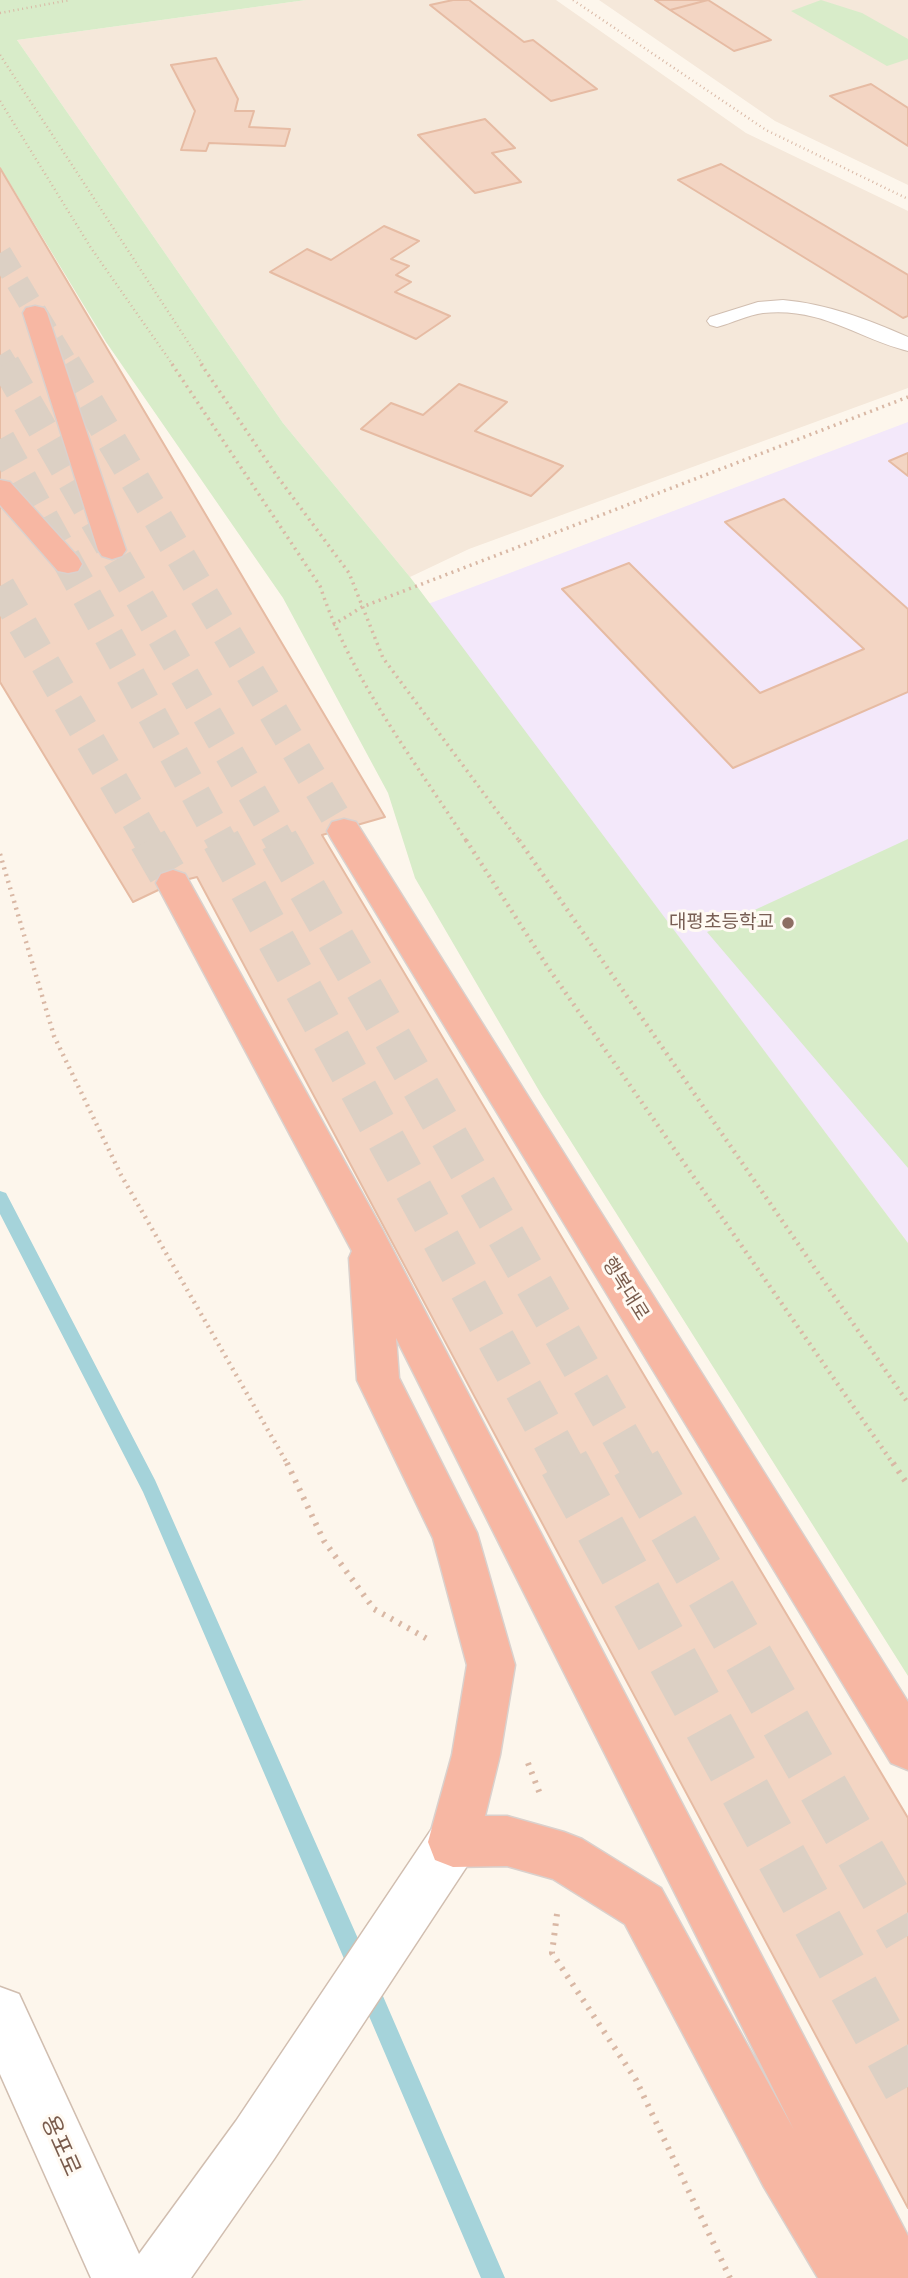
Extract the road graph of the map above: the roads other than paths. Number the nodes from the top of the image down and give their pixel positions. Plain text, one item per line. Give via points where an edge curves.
1 (35, 313) dead end
2 (717, 321) dead end
3 (908, 345) edge
4 (0, 488) edge
5 (112, 550) dead end
6 (68, 564) dead end
7 (344, 831) tunnel mouth
8 (173, 883) tunnel mouth
9 (368, 1242) junction
10 (908, 1745) edge
11 (453, 1842) junction
12 (0, 2013) edge
13 (120, 2278) edge
14 (156, 2278) edge
15 (850, 2278) edge
16 (899, 2278) edge

1 - 5 highway
2 - 3 lane via 763,307 807,308
4 - 6 highway
7 - 10 highway, 행복대로
8 - 9 highway
9 - 11 highway via 378,1380 454,1533 491,1665 476,1755
9 - 16 highway
11 - 14 street via 255,2140
11 - 15 highway via 507,1841 564,1857 643,1906 784,2167
12 - 13 street, 용포로

